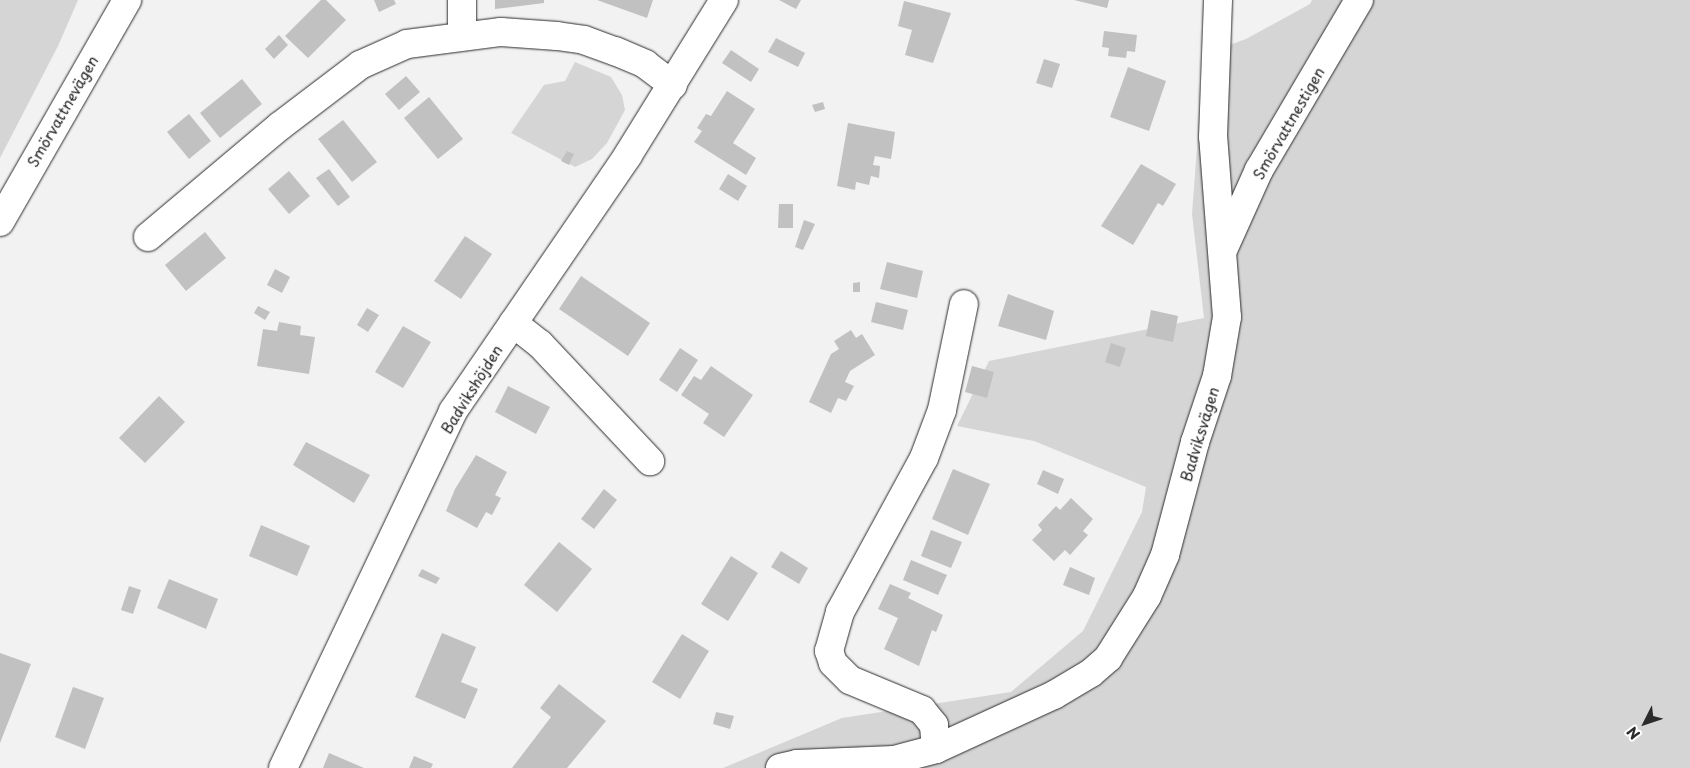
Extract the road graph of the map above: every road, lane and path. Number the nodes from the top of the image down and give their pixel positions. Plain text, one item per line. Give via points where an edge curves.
1 (127, 0) edge
2 (462, 0) edge
3 (724, 0) edge
4 (1218, 0) edge
5 (1359, 0) edge
6 (462, 35) junction
7 (672, 85) junction
8 (0, 222) edge
9 (148, 237) dead end
10 (1223, 250) junction
11 (964, 304) dead end
12 (513, 322) junction
13 (650, 461) dead end
14 (936, 749) junction
15 (283, 768) edge
16 (780, 768) edge

1 - 8 street, Smörvattnevägen
2 - 6 street
3 - 7 street, Badvikshöjden
4 - 10 street, Badviksvägen via 1213,137
5 - 10 street, Smörvattnestigen via 1259,170
6 - 7 street via 501,32 584,40 645,64
6 - 9 street via 407,44 360,65 295,114
7 - 12 street, Badvikshöjden
10 - 14 street, Badviksvägen via 1227,317 1217,376 1194,442 1165,555 1147,596 1119,643 1091,673 1054,696
11 - 14 street via 942,410 924,458 840,612 829,651 832,663 850,680 922,710 934,725
12 - 13 street via 540,344
12 - 15 street, Badvikshöjden via 453,412
14 - 16 street, Badviksvägen via 894,760 797,764

